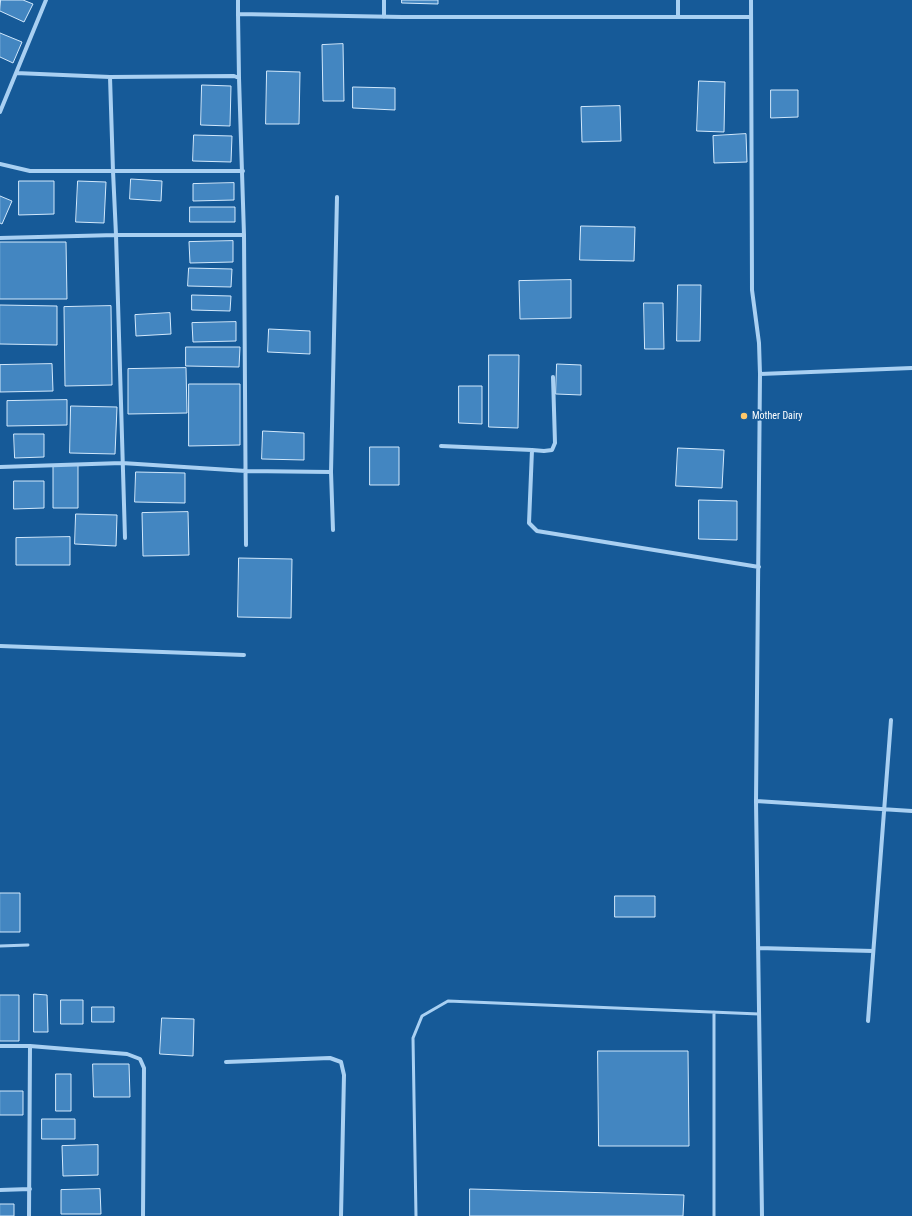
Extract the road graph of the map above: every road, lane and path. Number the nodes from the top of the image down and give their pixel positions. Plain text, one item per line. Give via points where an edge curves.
1 (46, 0) edge
2 (238, 0) edge
3 (384, 0) edge
4 (678, 0) edge
5 (750, 0) edge
6 (238, 14) junction
7 (384, 17) junction
8 (678, 17) junction
9 (750, 17) junction
10 (16, 73) junction
11 (110, 77) junction
12 (240, 78) junction
13 (0, 112) edge
14 (0, 164) edge
15 (112, 171) junction
16 (243, 171) junction
17 (337, 197) dead end
18 (116, 235) junction
19 (244, 235) junction
20 (0, 238) edge
21 (912, 368) edge
22 (760, 374) junction
23 (554, 377) dead end
24 (441, 446) dead end
25 (532, 450) junction
26 (122, 463) junction
27 (0, 467) edge
28 (246, 471) junction
29 (331, 472) junction
30 (333, 530) dead end
31 (125, 538) dead end
32 (246, 545) dead end
33 (759, 567) junction
34 (0, 646) edge
35 (244, 655) dead end
36 (891, 720) dead end
37 (756, 801) junction
38 (884, 809) junction
39 (912, 811) edge
40 (28, 945) dead end
41 (0, 946) edge
42 (758, 948) junction
43 (873, 951) junction
44 (714, 1012) junction
45 (759, 1014) junction
46 (868, 1021) dead end
47 (0, 1046) edge
48 (30, 1046) junction
49 (226, 1062) dead end
50 (30, 1189) junction
51 (0, 1190) edge
52 (29, 1216) edge
53 (144, 1216) edge
54 (341, 1216) edge
55 (416, 1216) edge
56 (714, 1216) edge
57 (762, 1216) edge

1 - 10 street
2 - 6 street
3 - 7 street
4 - 8 street
5 - 9 street
6 - 7 street
6 - 12 street
7 - 8 street
8 - 9 street
9 - 22 street via 752,290
10 - 11 street
10 - 13 street
11 - 12 street
11 - 15 street
12 - 16 street
14 - 15 street via 30,171
15 - 16 street
15 - 18 street
16 - 19 street
17 - 29 street
18 - 19 street
18 - 20 street
18 - 26 street
19 - 28 street
21 - 22 street
22 - 33 street
23 - 25 street via 555,443 552,450
24 - 25 street
25 - 33 street via 529,523 537,531
26 - 27 street
26 - 28 street
26 - 31 street
28 - 29 street
28 - 32 street
29 - 30 street
33 - 37 street
34 - 35 street
36 - 38 street
37 - 38 street
37 - 42 street
38 - 39 street
38 - 43 street
40 - 41 lane
42 - 43 street
42 - 45 street
43 - 46 street
44 - 45 lane
44 - 55 lane via 448,1001 422,1016 413,1038
44 - 56 lane
45 - 57 street
47 - 48 street
48 - 50 street
48 - 53 street via 127,1054 140,1059 144,1068
49 - 54 street via 330,1058 341,1062 344,1075
50 - 51 street
50 - 52 street

